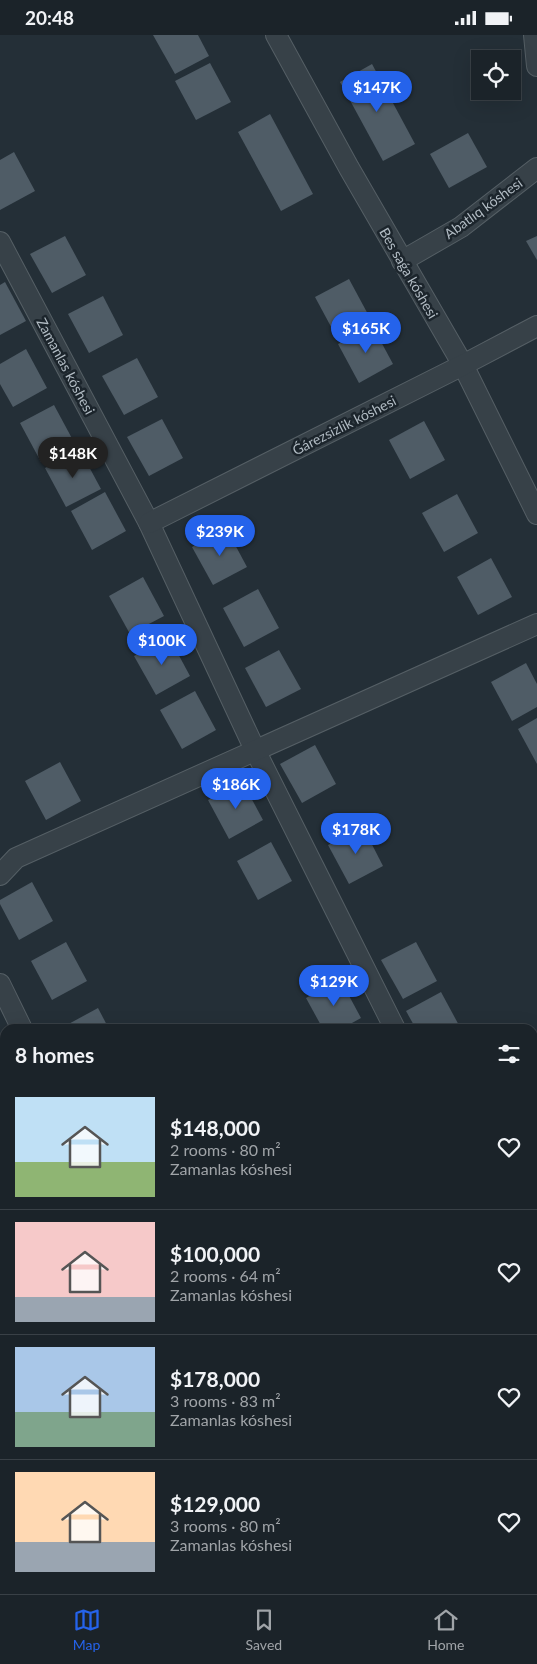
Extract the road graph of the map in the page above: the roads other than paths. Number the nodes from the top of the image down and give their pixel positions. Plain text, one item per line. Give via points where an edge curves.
1 (276, 35) edge
2 (534, 35) edge
3 (537, 67) edge
4 (537, 169) edge
5 (0, 242) edge
6 (402, 261) junction
7 (537, 325) edge
8 (463, 365) junction
9 (537, 514) edge
10 (149, 523) junction
11 (537, 625) edge
12 (256, 752) junction
13 (0, 875) edge
14 (0, 984) edge
15 (20, 1024) edge
16 (392, 1024) edge

1 - 6 street, Bes saǵa kóshesi
2 - 3 street
4 - 6 street, Abatlıq kóshesi via 461,227
5 - 10 street, Zamanlas kóshesi
6 - 8 street, Bes saǵa kóshesi
7 - 8 street, Ǵárezsizlik kóshesi
8 - 9 street, Bes saǵa kóshesi
8 - 10 street, Ǵárezsizlik kóshesi
10 - 12 street, Zamanlas kóshesi
11 - 12 street
12 - 13 street via 16,858
12 - 16 street, Zamanlas kóshesi
14 - 15 street

